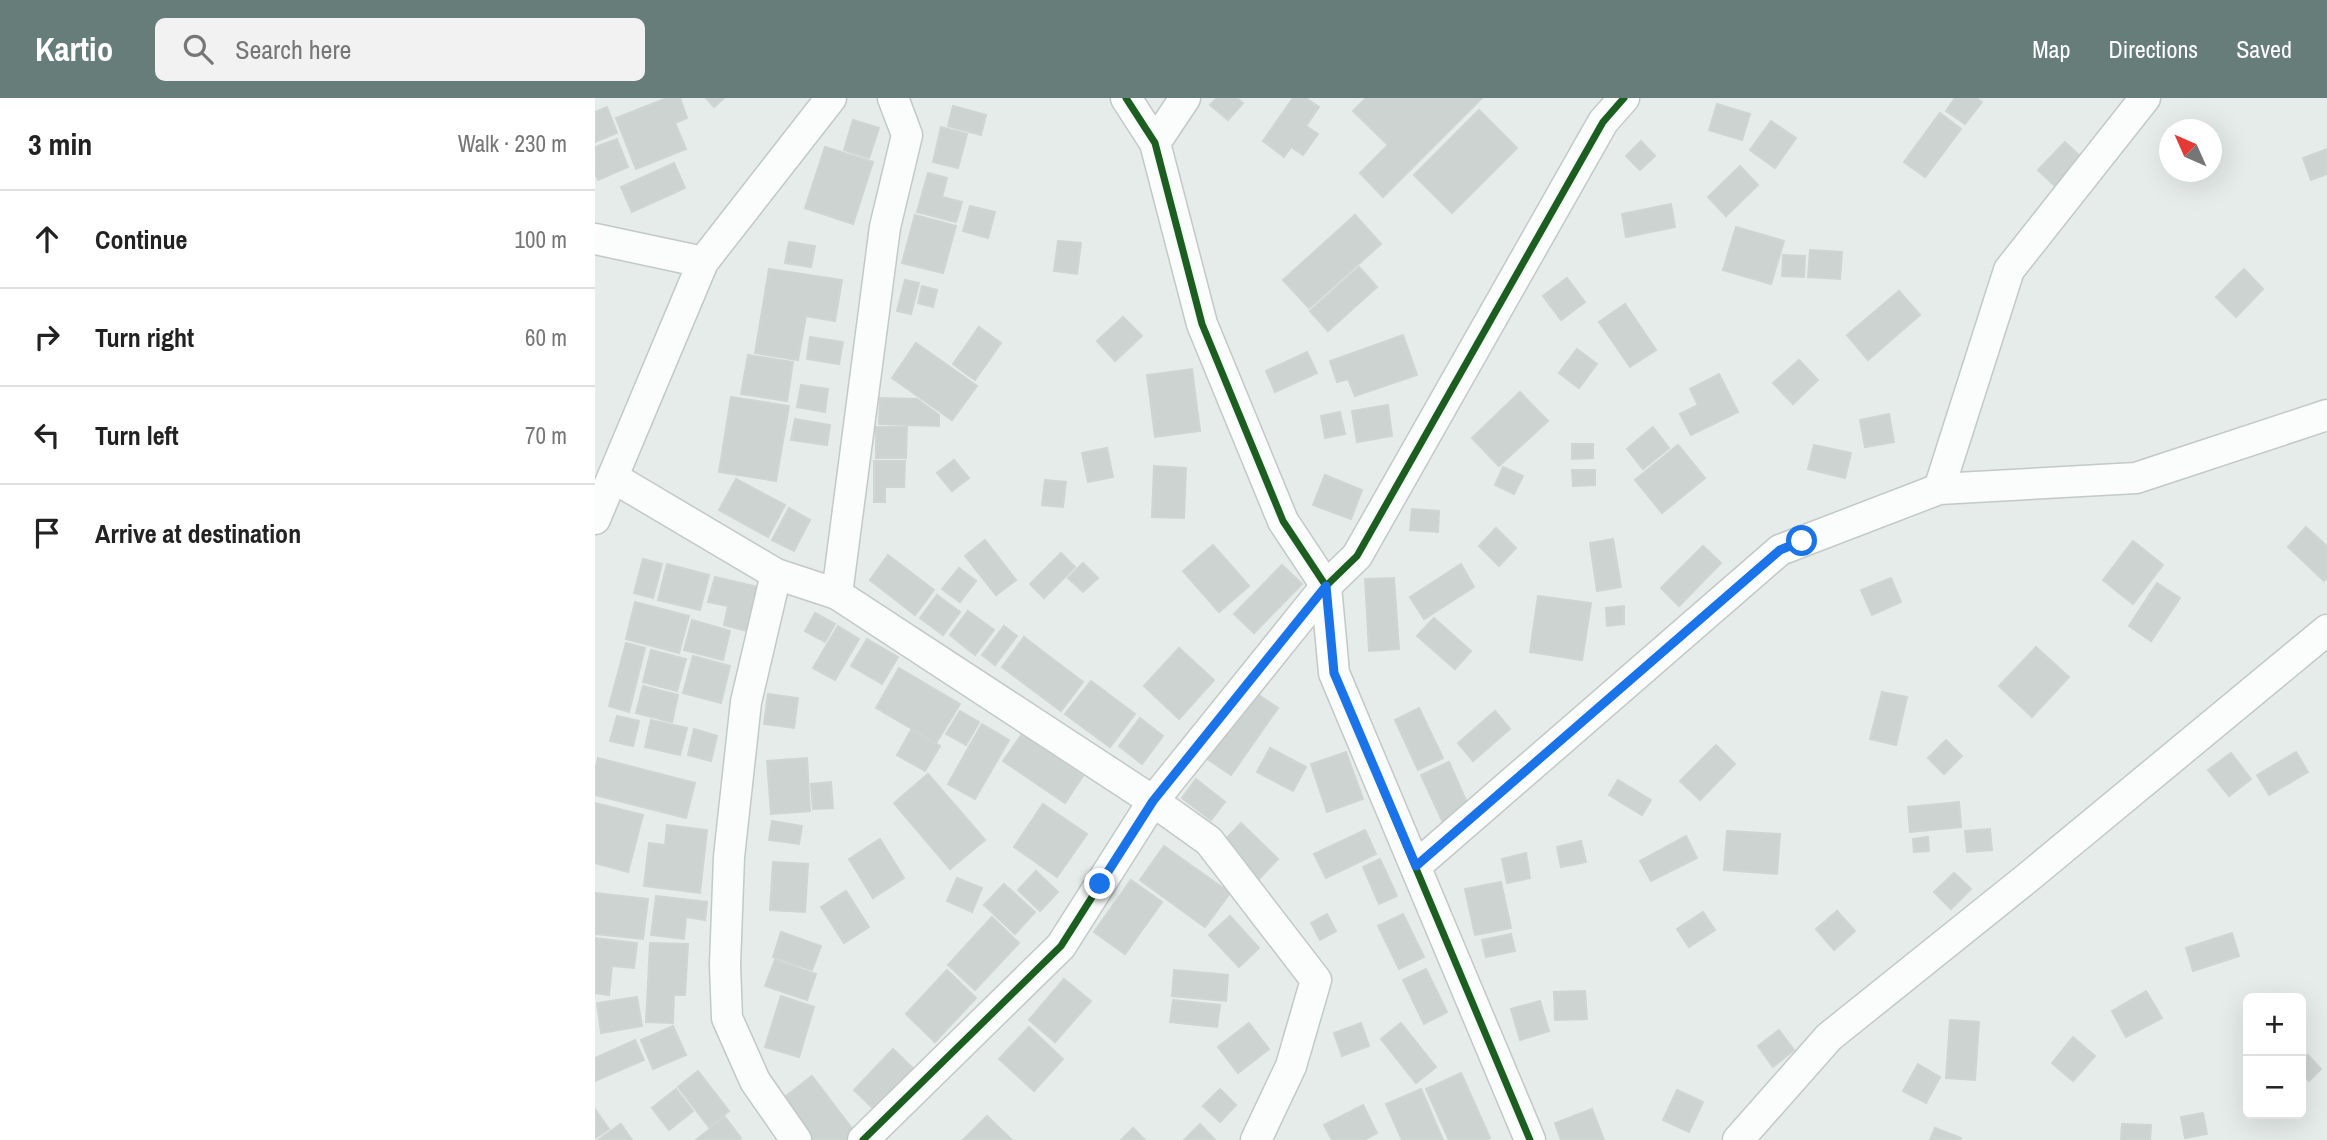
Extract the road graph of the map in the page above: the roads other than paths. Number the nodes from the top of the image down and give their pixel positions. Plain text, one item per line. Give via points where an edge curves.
1 (831, 98) edge
2 (893, 98) edge
3 (1126, 98) edge
4 (1185, 98) edge
5 (1624, 98) edge
6 (2145, 98) edge
7 (1156, 143) junction
8 (595, 239) edge
9 (703, 262) junction
10 (2327, 415) edge
11 (614, 478) junction
12 (1939, 489) junction
13 (595, 519) edge
14 (776, 575) junction
15 (1326, 586) junction
16 (837, 594) junction
17 (2327, 630) edge
18 (1153, 801) junction
19 (1416, 866) junction
20 (796, 1140) edge
21 (863, 1140) edge
22 (1256, 1140) edge
23 (1530, 1140) edge
24 (1738, 1140) edge

1 - 9 street
2 - 16 street via 907,135 885,227
3 - 7 street
4 - 7 street
5 - 15 street via 1603,122 1357,556
6 - 12 street via 2009,270
7 - 15 street via 1202,324 1283,522
8 - 9 street
9 - 11 street
10 - 12 street via 2136,478
11 - 13 street
11 - 14 street
12 - 19 street via 1780,550
14 - 16 street
14 - 20 street via 746,702 729,858 726,992 727,1018 755,1081
15 - 18 street
15 - 19 street via 1334,673
16 - 18 street
17 - 24 street via 1829,1037
18 - 21 street via 1061,946
18 - 22 street via 1209,841 1315,980 1291,1066
19 - 23 street

